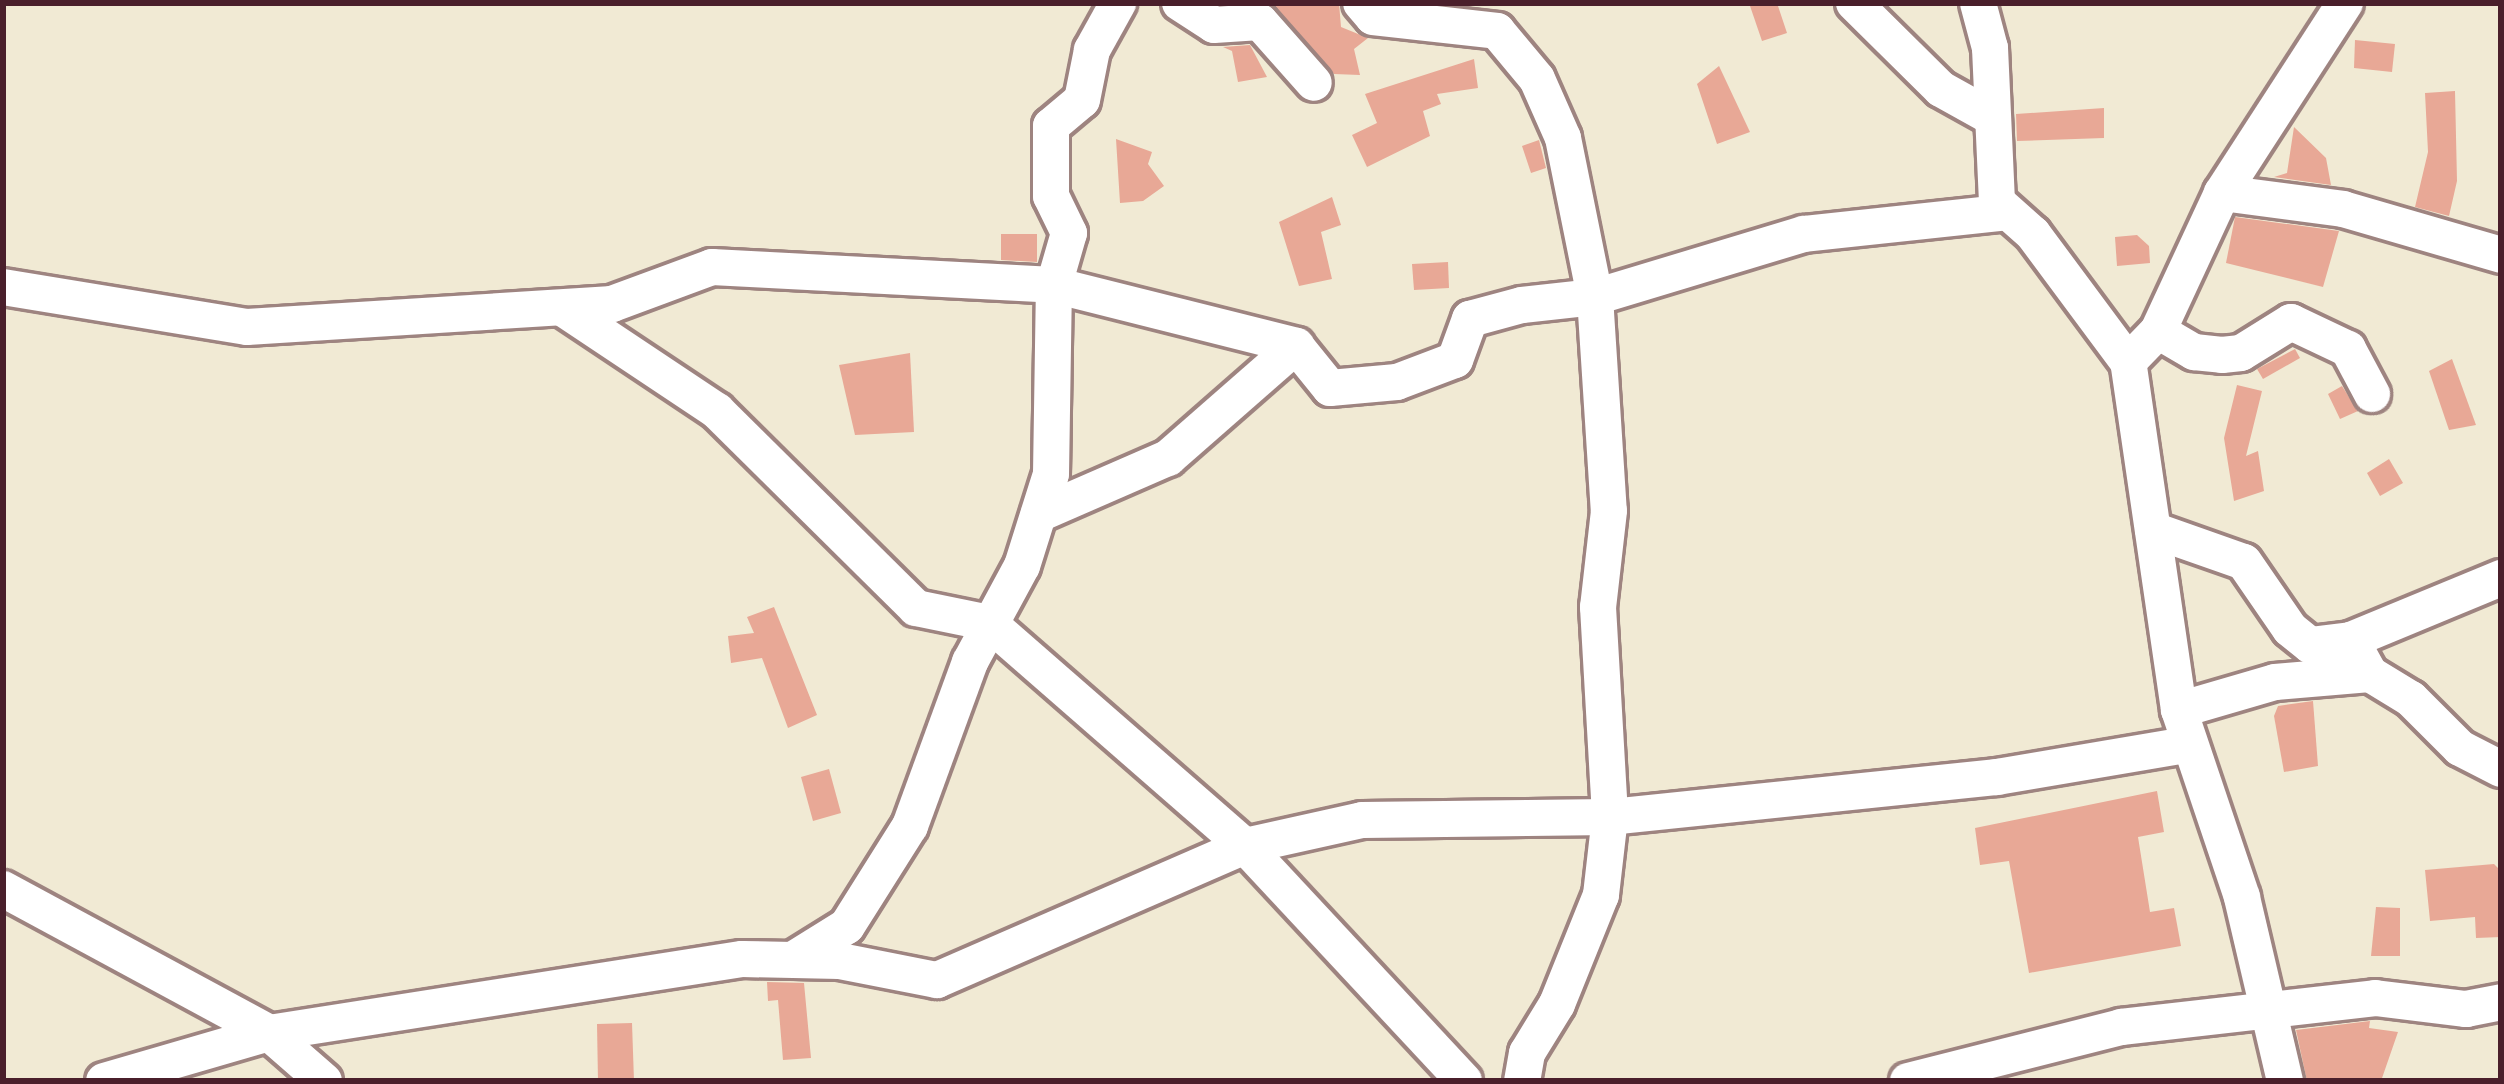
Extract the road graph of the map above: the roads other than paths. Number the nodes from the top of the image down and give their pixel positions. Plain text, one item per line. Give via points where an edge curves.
1 (1118, 3) edge
2 (1180, 3) edge
3 (1361, 3) edge
4 (1854, 3) edge
5 (1978, 3) edge
6 (2345, 3) edge
7 (1314, 83) dead end
8 (1988, 116) junction
9 (2222, 193) junction
10 (2002, 213) junction
11 (2501, 255) edge
12 (1054, 285) junction
13 (3, 287) edge
14 (1595, 297) junction
15 (565, 309) junction
16 (2158, 331) junction
17 (1296, 346) junction
18 (2128, 362) junction
19 (2372, 394) dead end
20 (1039, 514) junction
21 (2153, 530) junction
22 (2501, 578) edge
23 (989, 623) junction
24 (2351, 640) junction
25 (2369, 674) junction
26 (2183, 728) junction
27 (2498, 764) edge
28 (1610, 817) junction
29 (1245, 846) junction
30 (3, 889) edge
31 (794, 959) junction
32 (2501, 1002) edge
33 (2269, 1009) junction
34 (269, 1033) junction
35 (104, 1081) edge
36 (324, 1081) edge
37 (1465, 1081) edge
38 (1522, 1081) edge
39 (1908, 1081) edge
40 (2285, 1081) edge

1 - 12 street via 1092,50 1082,100 1051,126 1052,196 1069,233
2 - 7 street via 1214,25 1260,22
3 - 14 street via 1372,17 1497,31 1537,79 1563,138
4 - 8 street via 1941,89
5 - 8 street via 1990,48
6 - 9 street
8 - 10 street
9 - 11 street via 2343,209
9 - 16 street
10 - 14 street via 1804,234
10 - 18 street via 2033,234
12 - 15 street via 718,267 612,304
12 - 17 street
12 - 20 street via 1051,474
13 - 15 street via 248,327
14 - 17 street via 1470,319 1455,360 1396,382 1330,388
14 - 28 street via 1609,511 1598,607
15 - 23 street via 717,411 916,608
16 - 18 street
16 - 19 street via 2194,352 2222,355 2241,353 2291,322 2348,349
17 - 20 street via 1168,458
18 - 21 street
20 - 23 street via 1007,602
21 - 24 street via 2244,562 2310,645
21 - 26 street
22 - 24 street
23 - 29 street
23 - 31 street via 910,826 847,926
24 - 25 street
25 - 26 street via 2275,682
25 - 27 street
26 - 28 street via 1996,777
26 - 33 street via 2242,897
28 - 29 street via 1362,820
28 - 38 street via 1600,895 1557,1004 1527,1053
29 - 31 street via 948,977
29 - 37 street
30 - 34 street
31 - 34 street via 742,959
32 - 33 street via 2466,1009 2375,998
33 - 39 street via 2104,1030
33 - 40 street
34 - 35 street
34 - 36 street

